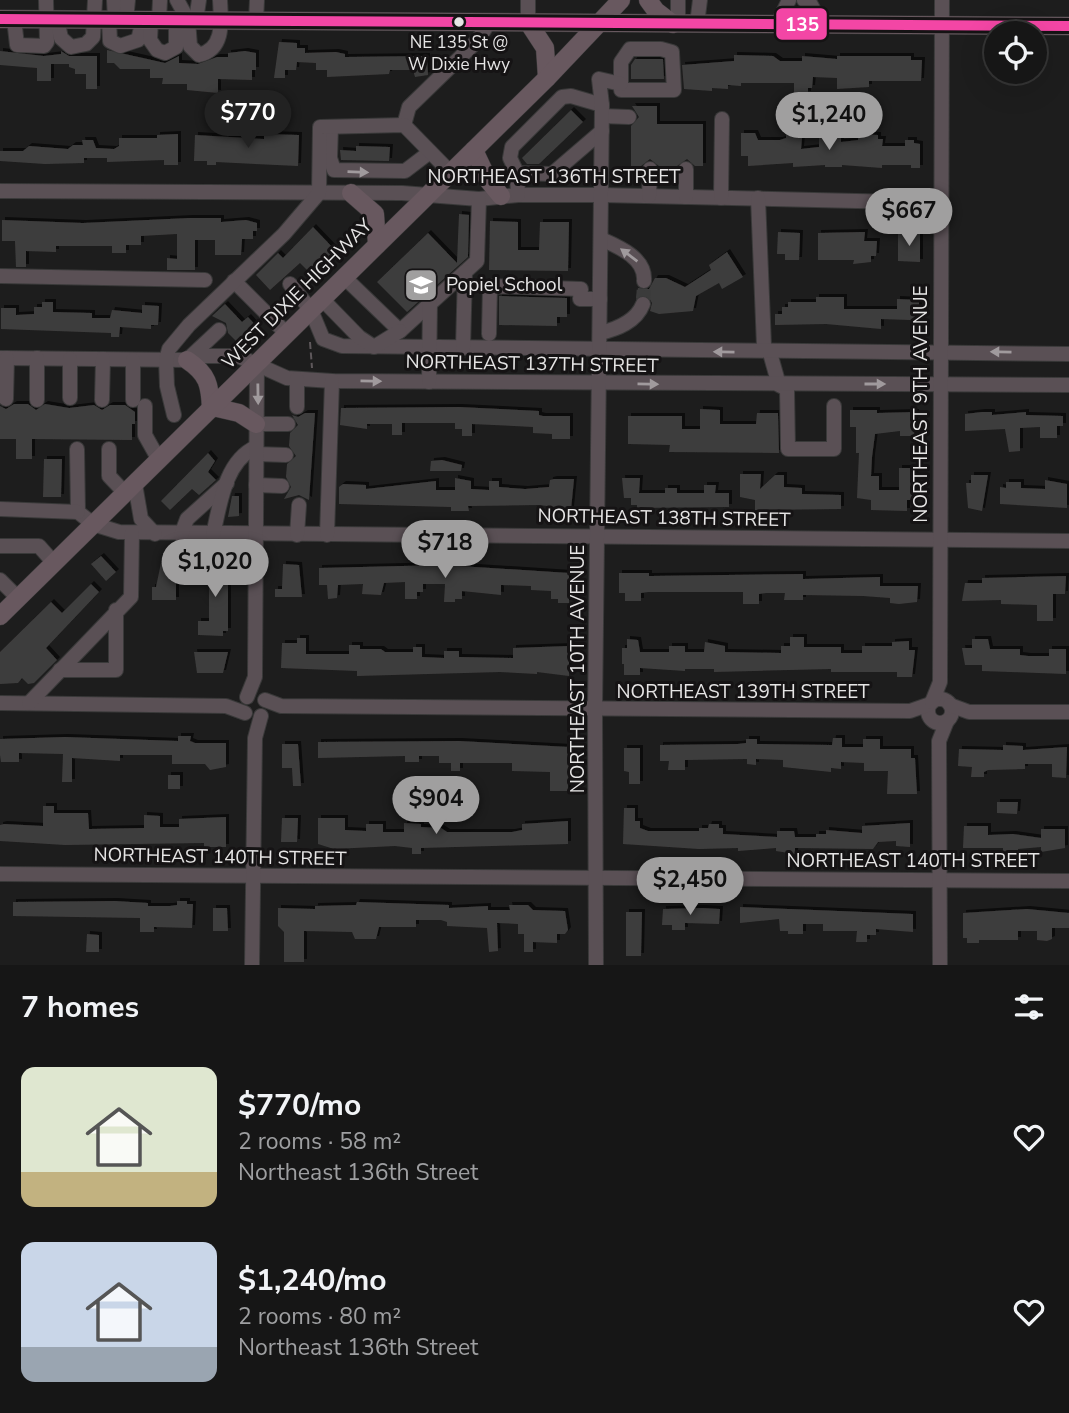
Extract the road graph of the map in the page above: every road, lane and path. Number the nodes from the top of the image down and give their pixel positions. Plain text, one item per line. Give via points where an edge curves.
1 (46, 0) edge
2 (95, 0) edge
3 (114, 0) edge
4 (128, 0) edge
5 (160, 0) edge
6 (177, 0) edge
7 (199, 0) edge
8 (220, 0) edge
9 (257, 0) edge
10 (528, 0) edge
11 (621, 0) edge
12 (648, 0) edge
13 (678, 0) edge
14 (700, 0) edge
15 (789, 0) edge
16 (804, 0) edge
17 (942, 0) edge
18 (7, 19) edge
19 (51, 19) junction
20 (146, 20) junction
21 (221, 20) junction
22 (256, 20) junction
23 (489, 22) junction
24 (528, 22) junction
25 (602, 22) junction
26 (649, 24) junction
27 (675, 24) junction
28 (697, 24) junction
29 (777, 25) junction
30 (822, 25) junction
31 (940, 26) junction
32 (1069, 26) edge
33 (649, 48) junction
34 (548, 78) junction
35 (621, 87) junction
36 (602, 117) junction
37 (629, 117) dead end
38 (722, 119) dead end
39 (404, 125) junction
40 (331, 127) junction
41 (474, 150) junction
42 (430, 152) junction
43 (650, 169) dead end
44 (686, 169) dead end
45 (450, 173) junction
46 (517, 173) junction
47 (0, 191) edge
48 (319, 193) junction
49 (351, 193) junction
50 (601, 195) junction
51 (427, 196) junction
52 (510, 196) junction
53 (649, 196) junction
54 (686, 197) junction
55 (721, 198) junction
56 (758, 198) junction
57 (479, 199) junction
58 (941, 203) junction
59 (601, 239) junction
60 (377, 245) junction
61 (465, 272) junction
62 (0, 276) edge
63 (344, 277) junction
64 (205, 280) dead end
65 (234, 281) junction
66 (644, 281) tunnel mouth
67 (289, 284) dead end
68 (600, 299) junction
69 (430, 301) junction
70 (317, 304) junction
71 (643, 304) dead end
72 (219, 330) dead end
73 (400, 331) junction
74 (600, 333) junction
75 (286, 334) junction
76 (489, 334) dead end
77 (310, 338) dead end
78 (374, 347) junction
79 (430, 348) junction
80 (463, 348) junction
81 (600, 349) junction
82 (941, 351) junction
83 (770, 353) junction
84 (1069, 354) edge
85 (3, 358) edge
86 (37, 358) junction
87 (70, 359) junction
88 (103, 359) junction
89 (133, 360) junction
90 (166, 360) junction
91 (187, 360) junction
92 (257, 364) junction
93 (312, 373) dead end
94 (297, 379) junction
95 (332, 381) junction
96 (429, 382) junction
97 (599, 384) junction
98 (941, 384) junction
99 (779, 385) junction
100 (1069, 385) edge
101 (70, 398) dead end
102 (6, 399) dead end
103 (37, 400) dead end
104 (102, 400) dead end
105 (834, 406) dead end
106 (297, 407) dead end
107 (212, 408) junction
108 (174, 415) dead end
109 (256, 424) junction
110 (288, 424) dead end
111 (77, 449) dead end
112 (109, 449) dead end
113 (256, 450) junction
114 (286, 455) dead end
115 (159, 460) junction
116 (227, 483) junction
117 (256, 485) junction
118 (282, 486) dead end
119 (130, 488) junction
120 (299, 505) dead end
121 (0, 509) edge
122 (78, 512) junction
123 (93, 524) junction
124 (132, 533) junction
125 (155, 534) junction
126 (181, 535) junction
127 (213, 535) junction
128 (256, 535) junction
129 (297, 535) junction
130 (327, 535) junction
131 (598, 536) junction
132 (940, 540) junction
133 (1069, 541) edge
134 (0, 546) edge
135 (54, 563) junction
136 (0, 580) edge
137 (18, 598) junction
138 (116, 610) junction
139 (0, 615) edge
140 (60, 670) junction
141 (255, 677) junction
142 (940, 682) junction
143 (0, 703) edge
144 (29, 704) junction
145 (246, 705) junction
146 (263, 707) junction
147 (595, 711) junction
148 (931, 711) junction
149 (948, 712) junction
150 (1069, 712) edge
151 (255, 738) junction
152 (939, 741) junction
153 (0, 874) edge
154 (253, 877) junction
155 (940, 879) junction
156 (597, 880) junction
157 (1069, 881) edge
158 (252, 965) edge
159 (596, 965) edge
160 (940, 965) edge

1 - 19 street
2 - 20 street
3 - 20 street
4 - 20 street
5 - 20 street
6 - 20 street
7 - 20 street
8 - 21 street
9 - 22 street
10 - 24 street
11 - 25 main road, WEST DIXIE HIGHWAY
12 - 27 main road
13 - 27 street
14 - 28 street
15 - 29 street
16 - 30 street
17 - 31 street, NORTHEAST 9TH AVENUE
18 - 19 main road
18 - 19 street via 17,45 44,46
19 - 20 main road
19 - 20 street via 71,47
20 - 21 main road
20 - 21 street via 199,55 215,45
21 - 22 main road
22 - 23 main road
23 - 24 main road
23 - 39 street via 478,40 409,107
24 - 25 main road
24 - 34 main road via 545,48
25 - 26 main road
25 - 34 main road, WEST DIXIE HIGHWAY
26 - 27 main road
26 - 33 street
27 - 28 main road
28 - 29 main road
29 - 30 main road
30 - 31 main road
31 - 32 main road
31 - 58 street, NORTHEAST 9TH AVENUE
33 - 35 street via 624,54
33 - 35 street via 672,52 674,90
34 - 41 main road, WEST DIXIE HIGHWAY
35 - 36 street, NORTHEAST 10TH AVENUE via 599,79
36 - 37 street
36 - 46 street via 552,174
36 - 46 street via 571,96 562,97 512,148 510,158
36 - 50 street, NORTHEAST 10TH AVENUE
38 - 55 street
39 - 40 street
39 - 42 street
40 -> 42 street via 334,170 405,171
40 - 48 street via 320,127
41 - 45 main road, WEST DIXIE HIGHWAY
41 - 52 main road via 488,180
42 - 45 street
43 - 53 street
44 - 54 street
45 - 51 main road, WEST DIXIE HIGHWAY
46 - 52 street
47 - 48 street, NORTHEAST 136TH STREET
48 - 49 street, NORTHEAST 136TH STREET
48 - 65 street
49 - 51 street, NORTHEAST 136TH STREET
49 - 60 main road via 375,214
50 - 52 street, NORTHEAST 136TH STREET
50 - 53 street, NORTHEAST 136TH STREET
50 - 59 street, NORTHEAST 10TH AVENUE
51 - 57 street, NORTHEAST 136TH STREET
51 - 60 main road, WEST DIXIE HIGHWAY
52 - 57 street, NORTHEAST 136TH STREET
53 - 54 street, NORTHEAST 136TH STREET
54 - 55 street, NORTHEAST 136TH STREET
55 - 56 street, NORTHEAST 136TH STREET
56 - 58 street, NORTHEAST 136TH STREET
56 - 83 street via 762,323 764,346
57 - 61 street via 477,261
58 - 82 street, NORTHEAST 9TH AVENUE
66 -> 59 street via 645,272 638,262
59 - 68 street, NORTHEAST 10TH AVENUE
60 - 63 main road, WEST DIXIE HIGHWAY
61 - 69 street
61 - 80 street
62 - 64 street
63 - 70 main road, WEST DIXIE HIGHWAY
63 - 73 street
65 - 75 street
65 - 90 street via 189,325 169,349
67 - 70 street
68 - 74 street, NORTHEAST 10TH AVENUE
68 - 76 street via 580,299 581,289 490,286
69 - 73 street
69 - 79 street
70 - 75 main road, WEST DIXIE HIGHWAY
70 - 78 street
70 - 78 street, NORTHEAST 137TH STREET via 326,342
71 - 74 street via 638,315
72 - 91 street
73 - 78 street
74 - 81 street, NORTHEAST 10TH AVENUE
75 - 92 main road, WEST DIXIE HIGHWAY
77 - 93 path
78 - 79 street, NORTHEAST 137TH STREET
79 - 80 street, NORTHEAST 137TH STREET
79 - 96 street
80 - 81 street, NORTHEAST 137TH STREET
83 -> 81 street, NORTHEAST 137TH STREET
81 - 97 street, NORTHEAST 10TH AVENUE
82 - 83 street, NORTHEAST 137TH STREET
84 -> 82 street, NORTHEAST 137TH STREET
82 - 98 street, NORTHEAST 9TH AVENUE
83 - 99 street
85 - 86 street, NORTHEAST 137TH STREET
85 - 102 street
86 - 87 street, NORTHEAST 137TH STREET
86 - 103 street
87 - 88 street, NORTHEAST 137TH STREET
87 - 101 street
88 - 89 street, NORTHEAST 137TH STREET
88 - 104 street
89 - 90 street, NORTHEAST 137TH STREET
89 - 115 street via 145,435
90 - 91 street, NORTHEAST 137TH STREET
90 - 108 street
91 - 92 street, NORTHEAST 137TH STREET via 238,356
91 - 107 main road via 210,383
92 - 94 street, NORTHEAST 137TH STREET
92 - 107 main road, WEST DIXIE HIGHWAY
92 -> 109 street
94 - 95 street, NORTHEAST 137TH STREET
94 - 106 street
95 -> 96 street, NORTHEAST 137TH STREET
95 - 130 street
96 - 97 street, NORTHEAST 137TH STREET
97 -> 99 street, NORTHEAST 137TH STREET
97 - 131 street, NORTHEAST 10TH AVENUE
99 -> 98 street, NORTHEAST 137TH STREET
98 - 100 street, NORTHEAST 137TH STREET
98 - 132 street, NORTHEAST 9TH AVENUE
99 - 105 street via 787,389 788,449 834,449
107 - 109 main road via 239,413
107 - 115 main road, WEST DIXIE HIGHWAY
109 - 110 street
109 - 113 street
111 - 122 street
112 - 119 street via 108,476
113 - 114 street
113 - 116 street via 243,453
113 - 117 street
115 - 119 main road, WEST DIXIE HIGHWAY
116 - 126 street via 187,519
116 - 127 street
117 - 118 street
117 - 128 street
119 - 123 main road, WEST DIXIE HIGHWAY
119 - 125 street via 141,519
120 - 129 street
121 - 122 street
122 - 123 street
123 - 124 street, NORTHEAST 138TH STREET
123 - 135 main road, WEST DIXIE HIGHWAY
124 - 125 street, NORTHEAST 138TH STREET
124 - 138 street via 131,597
125 - 126 street, NORTHEAST 138TH STREET
126 - 127 street, NORTHEAST 138TH STREET
127 - 128 street, NORTHEAST 138TH STREET
128 - 129 street, NORTHEAST 138TH STREET
128 - 141 street
129 - 130 street, NORTHEAST 138TH STREET
130 - 131 street, NORTHEAST 138TH STREET
131 - 132 street, NORTHEAST 138TH STREET
131 - 147 street, NORTHEAST 10TH AVENUE
132 - 133 street, NORTHEAST 138TH STREET
132 - 142 street, NORTHEAST 9TH AVENUE
134 - 135 street via 39,547
135 - 137 main road, WEST DIXIE HIGHWAY
136 - 137 street
137 - 139 main road, WEST DIXIE HIGHWAY
138 - 140 street
138 - 140 street via 116,670
140 - 144 street
141 - 145 street
141 - 146 street
142 - 148 street, NORTHEAST 9TH AVENUE
142 - 149 street, NORTHEAST 9TH AVENUE
143 - 144 street
144 - 145 street
145 - 146 street via 254,694
145 - 146 street via 254,718
145 - 151 street
146 - 147 street, NORTHEAST 139TH STREET
146 - 151 street
147 - 148 street, NORTHEAST 139TH STREET
147 - 156 street, NORTHEAST 10TH AVENUE
148 - 149 street via 939,723
148 - 149 street via 942,699
148 - 152 street
149 - 150 street
149 - 152 street
151 - 154 street
152 - 155 street
153 - 154 street, NORTHEAST 140TH STREET
154 - 156 street, NORTHEAST 140TH STREET
154 - 158 street
155 - 156 street, NORTHEAST 140TH STREET
155 - 157 street, NORTHEAST 140TH STREET
155 - 160 street
156 - 159 street, NORTHEAST 10TH AVENUE

